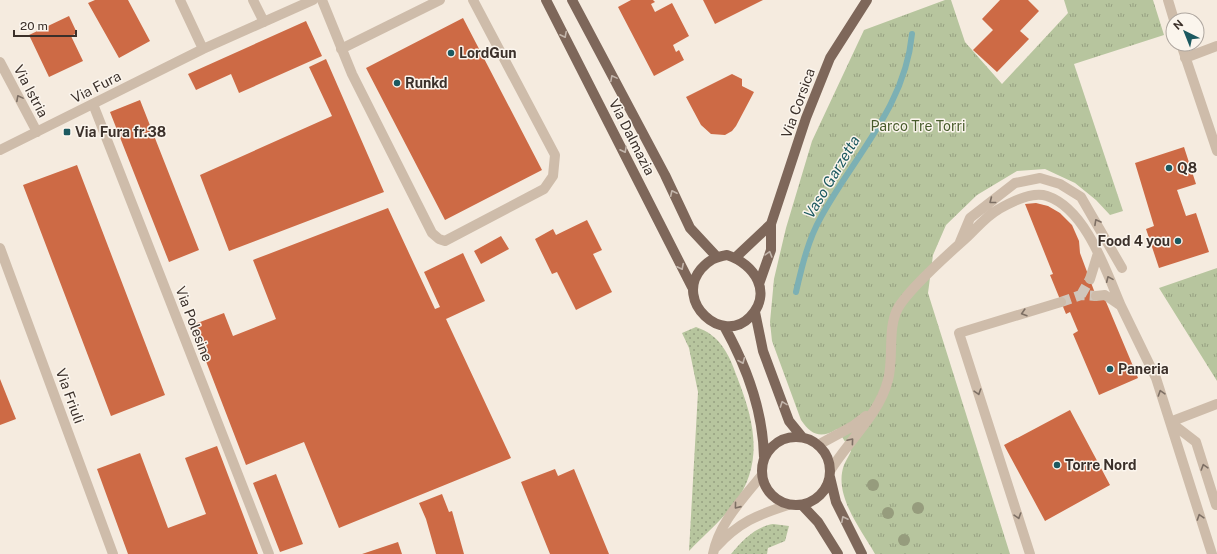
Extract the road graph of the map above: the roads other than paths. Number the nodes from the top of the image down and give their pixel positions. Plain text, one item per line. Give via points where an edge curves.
1 (180, 0) edge
2 (253, 0) edge
3 (313, 0) edge
4 (322, 0) edge
5 (440, 0) edge
6 (473, 0) edge
7 (546, 0) edge
8 (572, 0) edge
9 (867, 0) edge
10 (1168, 0) edge
11 (1172, 12) edge
12 (264, 22) junction
13 (1217, 46) edge
14 (203, 49) junction
15 (341, 49) junction
16 (1183, 52) edge
17 (1185, 58) junction
18 (0, 62) edge
19 (93, 104) junction
20 (38, 132) junction
21 (0, 150) edge
22 (1217, 151) edge
23 (771, 224) junction
24 (958, 245) junction
25 (0, 248) edge
26 (1098, 253) junction
27 (716, 256) junction
28 (735, 258) junction
29 (1122, 268) dead end
30 (1090, 279) tunnel mouth
31 (759, 284) junction
32 (692, 287) junction
33 (1096, 296) tunnel mouth
34 (1061, 302) tunnel mouth
35 (1121, 306) junction
36 (755, 312) junction
37 (724, 326) junction
38 (1217, 404) edge
39 (872, 411) junction
40 (1170, 422) junction
41 (802, 437) junction
42 (818, 445) junction
43 (764, 457) junction
44 (830, 474) junction
45 (762, 476) junction
46 (1216, 504) dead end
47 (788, 505) junction
48 (802, 505) junction
49 (713, 552) edge
50 (113, 554) edge
51 (269, 554) edge
52 (838, 554) edge
53 (862, 554) edge
54 (1030, 554) edge
55 (1212, 554) edge

1 - 14 street
2 - 12 street
3 - 12 street, Via Fura
4 - 15 street
5 - 15 street
6 - 15 street via 555,155 553,176 544,189 445,241 432,233
7 -> 32 main road, Via Dalmazia
27 -> 8 main road, Via Dalmazia via 690,228 665,175
9 - 23 main road, Via Corsica via 830,58 806,118
10 - 11 street
12 - 14 street, Via Fura
13 - 17 street
14 - 19 street, Via Fura
16 - 17 street
17 - 22 street
20 -> 18 street, Via Istria
19 - 20 street, Via Fura
19 - 51 street, Via Polesine
20 - 21 street, Via Fura
23 - 28 main road, Via Corsica
31 -> 23 main road, Via Corsica via 770,250
24 - 26 street via 997,210 1024,197 1046,196 1068,207
29 -> 24 street via 1082,197 1060,184 1040,178 1015,183 970,218
24 - 39 street via 907,296 897,310 888,379 882,396
25 - 50 street, Via Friuli
26 - 30 street
35 -> 26 street
27 - 28 main road via 727,255
27 - 32 main road via 697,274
28 - 31 main road via 754,272
31 - 36 main road, Via Corsica via 760,301
32 - 37 main road via 703,314 713,323
33 - 35 street via 1105,295
34 -> 54 street via 959,333
40 -> 35 street via 1156,378
36 - 37 main road via 741,324
41 -> 36 main road, Via Corsica via 789,421 763,351
37 -> 43 main road via 746,372 761,418
38 - 40 street
39 - 42 street via 853,426
44 -> 39 street
46 -> 40 street via 1196,442
55 -> 40 street
41 - 42 main road, Via Corsica
41 - 43 main road via 780,441 771,447
42 - 44 main road via 828,459
43 - 45 main road
44 - 48 main road via 828,484 820,496
53 -> 44 main road via 836,502
45 - 47 main road via 768,492 776,500
45 -> 49 street via 720,530
47 - 48 main road
47 - 49 street via 742,523 729,533
48 - 52 main road via 818,522

